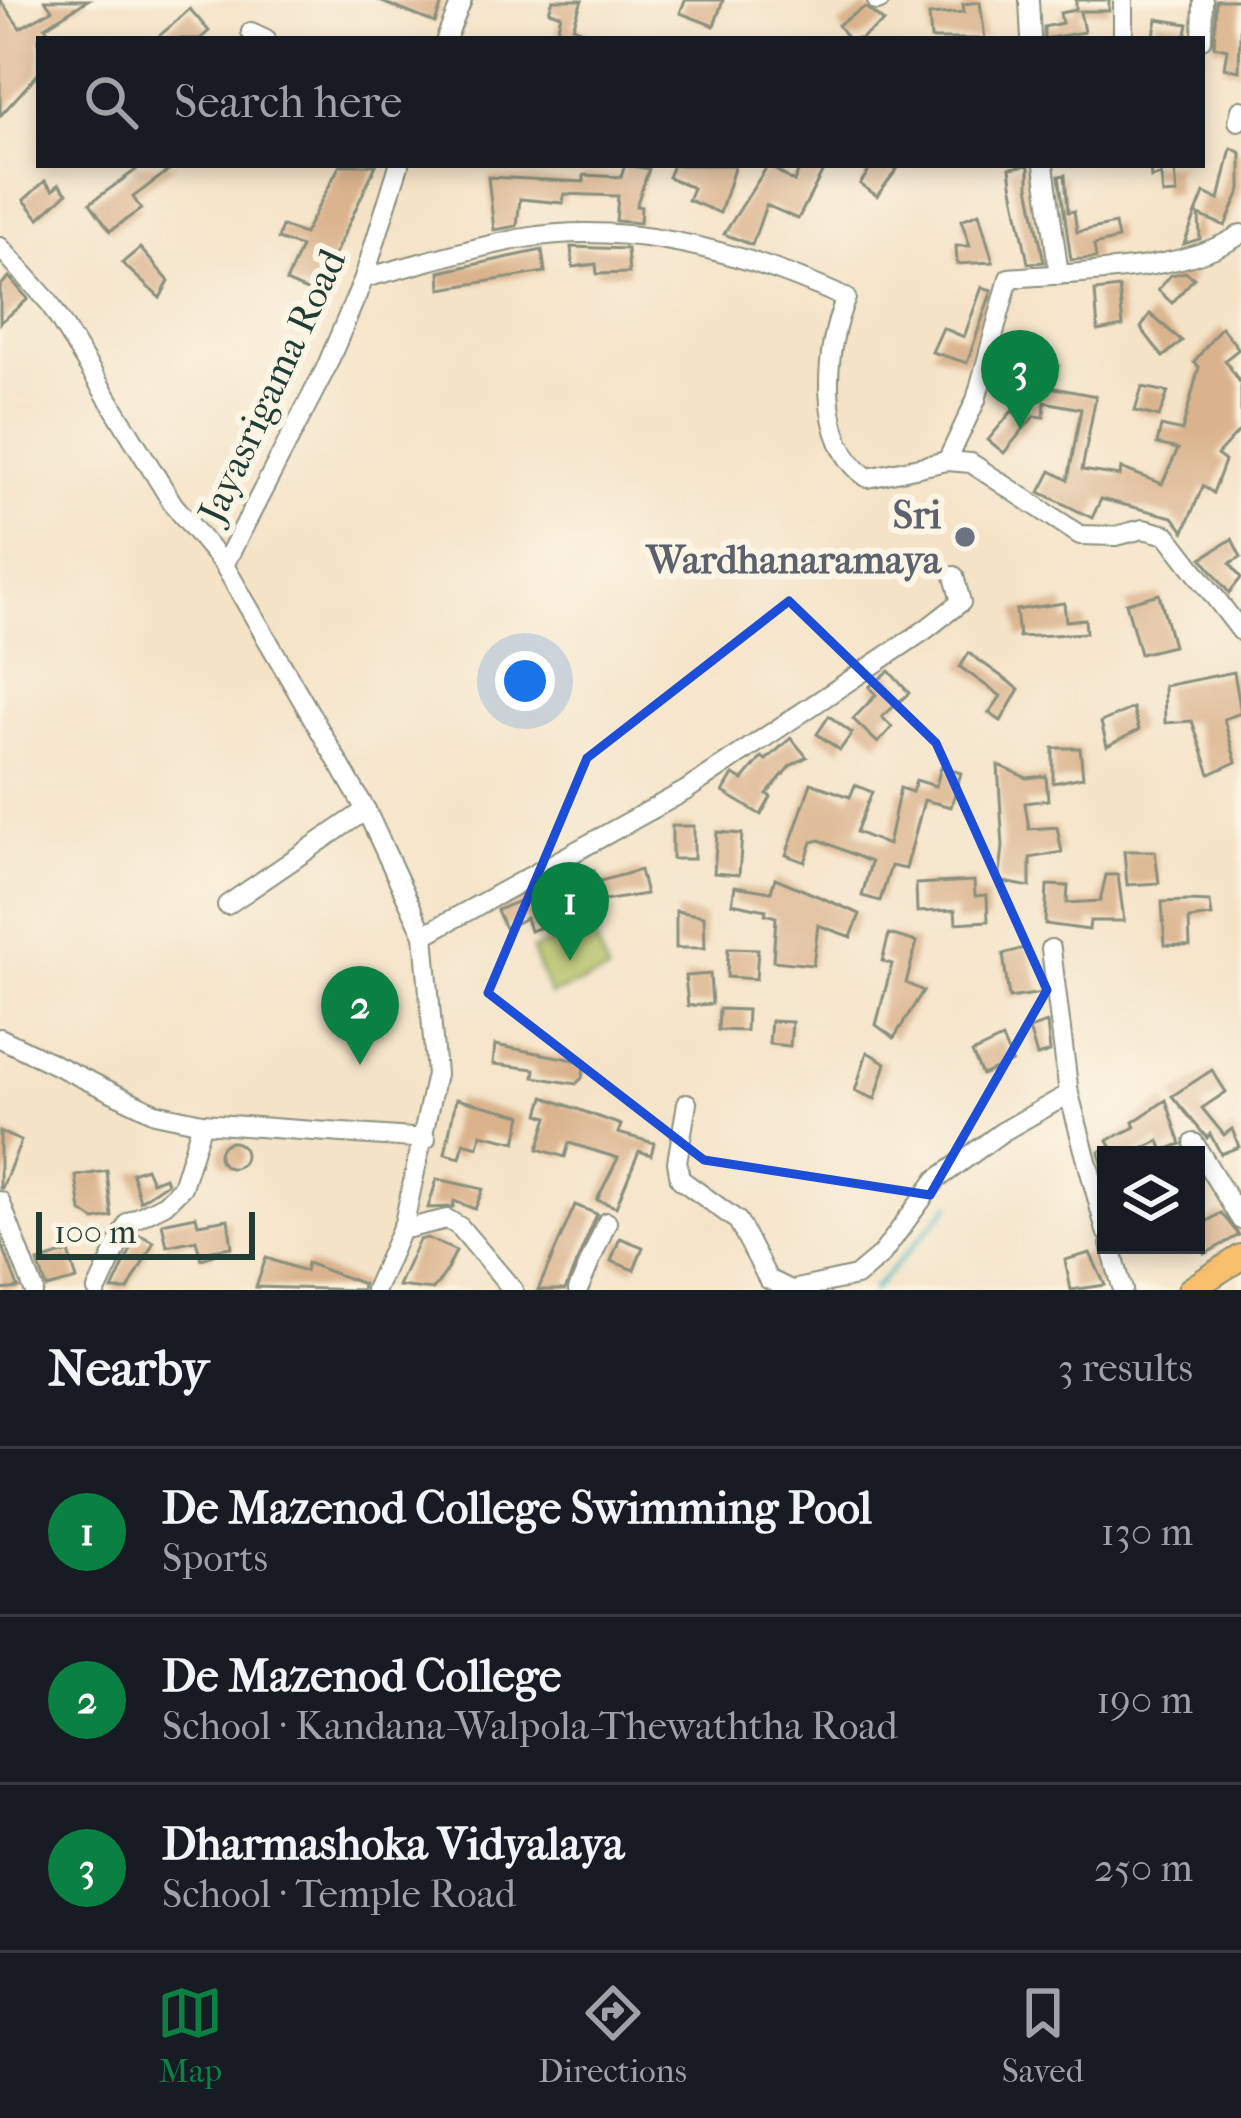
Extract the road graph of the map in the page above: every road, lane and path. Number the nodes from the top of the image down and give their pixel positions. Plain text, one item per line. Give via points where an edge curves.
1 (463, 0) edge
2 (1029, 0) edge
3 (1123, 0) edge
4 (1203, 0) edge
5 (447, 36) edge
6 (1031, 36) edge
7 (1124, 36) edge
8 (1202, 36) edge
9 (398, 168) edge
10 (1044, 168) edge
11 (1241, 234) edge
12 (0, 247) edge
13 (1059, 275) junction
14 (364, 278) junction
15 (947, 461) junction
16 (224, 565) junction
17 (954, 576) dead end
18 (1241, 631) edge
19 (366, 810) junction
20 (227, 905) dead end
21 (424, 934) junction
22 (1052, 949) dead end
23 (0, 1038) edge
24 (1070, 1094) junction
25 (687, 1103) dead end
26 (202, 1123) junction
27 (426, 1139) junction
28 (1194, 1143) dead end
29 (1097, 1198) edge
30 (0, 1201) edge
31 (1241, 1220) edge
32 (607, 1222) dead end
33 (401, 1230) junction
34 (1113, 1254) edge
35 (1241, 1257) edge
36 (34, 1290) edge
37 (97, 1290) edge
38 (375, 1290) edge
39 (513, 1290) edge
40 (578, 1290) edge
41 (791, 1290) edge
42 (1123, 1290) edge
43 (1190, 1290) edge

1 - 5 street
2 - 6 street
3 - 7 street
4 - 8 street
9 - 14 street, Jayasrigama Road
10 - 13 street
11 - 13 street via 1222,247
12 - 16 street via 48,302 173,504
13 - 15 street via 1005,281 976,400
14 - 15 street via 526,238 589,233 662,238 785,271 846,298 834,326 831,420 850,466 868,478
14 - 16 street, Jayasrigama Road via 326,370
15 - 18 street via 971,463 1080,536 1143,529 1167,535
16 - 19 street
17 - 21 street via 962,602 925,630 685,791
19 - 20 street
19 - 21 street
21 - 27 street via 436,1074
22 - 24 street
23 - 26 street via 155,1113
24 - 29 street
24 - 41 street via 936,1180 856,1276
25 - 41 street via 680,1179 738,1221 768,1280
26 - 27 street
26 - 37 street via 182,1187 129,1222
27 - 33 street
28 - 31 street
30 - 36 street
32 - 40 street
33 - 38 street
33 - 39 street via 447,1219
34 - 42 street
35 - 43 main road

